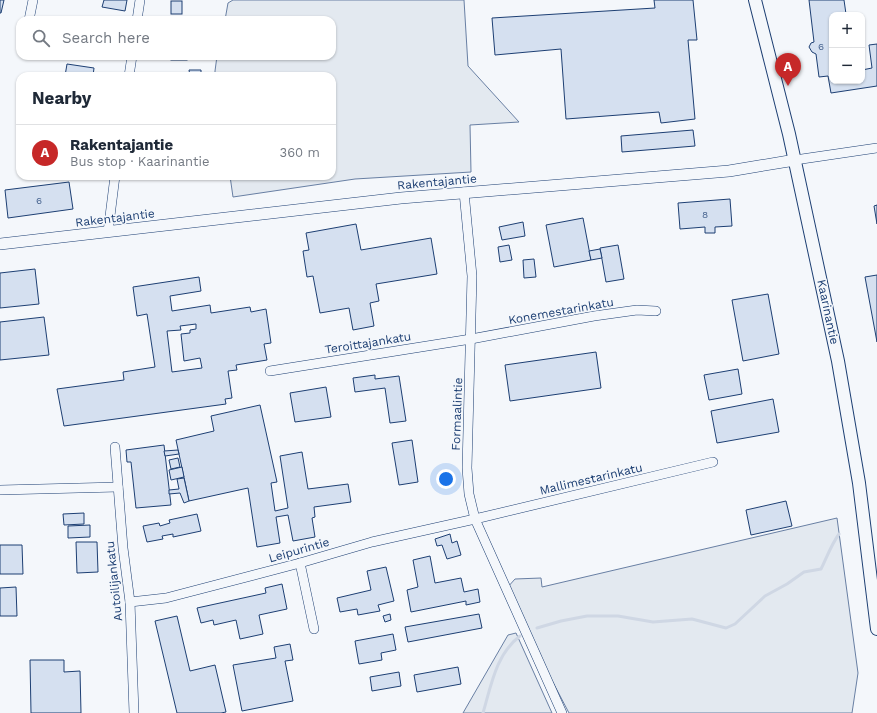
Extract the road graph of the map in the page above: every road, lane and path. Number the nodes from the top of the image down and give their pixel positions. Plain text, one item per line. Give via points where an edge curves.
1 (33, 0) edge
2 (140, 0) edge
3 (755, 0) edge
4 (30, 16) edge
5 (138, 16) edge
6 (131, 60) edge
7 (130, 72) edge
8 (877, 148) edge
9 (795, 160) junction
10 (114, 180) edge
11 (464, 192) junction
12 (108, 232) junction
13 (0, 244) edge
14 (656, 311) dead end
15 (471, 339) junction
16 (270, 371) dead end
17 (115, 447) dead end
18 (713, 462) dead end
19 (118, 487) junction
20 (0, 490) edge
21 (475, 519) junction
22 (300, 563) junction
23 (130, 602) junction
24 (314, 629) dead end
25 (877, 629) edge
26 (134, 713) edge
27 (562, 713) edge

1 - 4 street
2 - 5 street
3 - 9 main road, Kaarinantie
6 - 7 street
8 - 9 street, Rakentajantie
9 - 11 street, Rakentajantie via 729,171
9 - 25 main road, Kaarinantie via 840,368
10 - 12 street
11 - 12 street, Rakentajantie
11 - 15 street, Formaalintie via 472,276
12 - 13 street, Rakentajantie
14 - 15 street, Konemestarinkatu via 637,310 594,316
15 - 16 street, Teroittajankatu
15 - 21 street, Formaalintie via 467,468 469,494
17 - 19 street, Autoilijankatu
18 - 21 street, Mallimestarinkatu
19 - 20 street
19 - 23 street, Autoilijankatu
21 - 22 street, Leipurintie via 372,542
21 - 27 street, Formaalintie
22 - 23 street, Leipurintie via 166,598
22 - 24 street
23 - 26 street, Autoilijankatu

